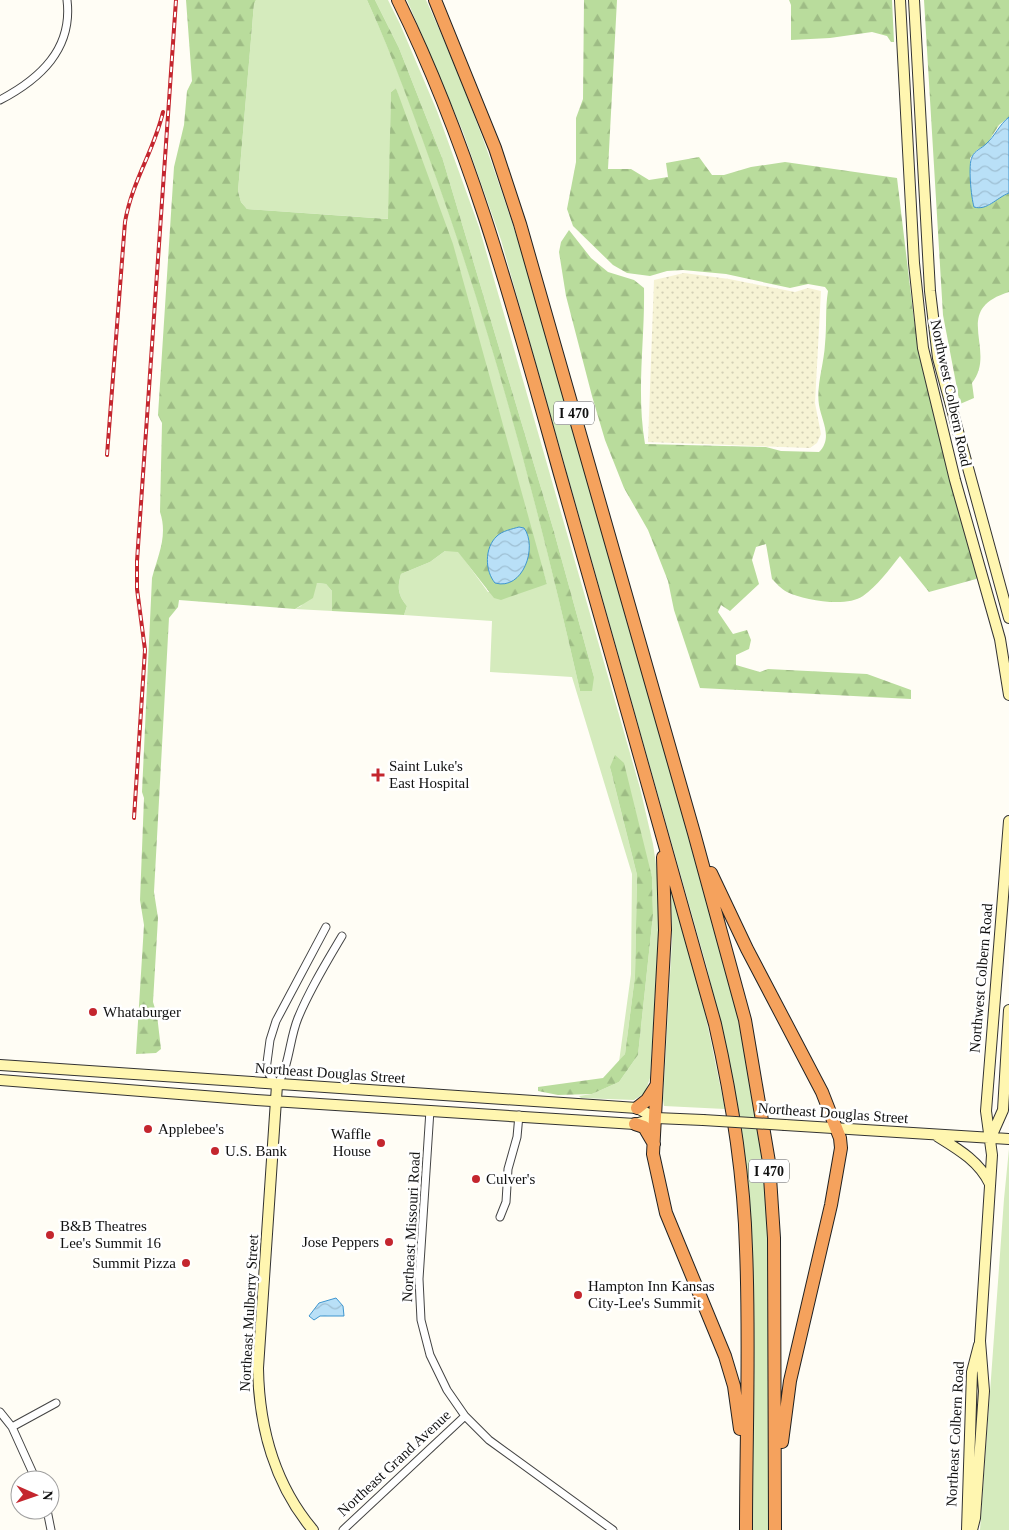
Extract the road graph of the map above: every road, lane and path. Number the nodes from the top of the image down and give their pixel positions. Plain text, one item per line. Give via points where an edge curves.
1 (67, 0) edge
2 (398, 0) edge
3 (435, 0) edge
4 (900, 0) edge
5 (914, 0) edge
6 (0, 100) edge
7 (1009, 618) edge
8 (1009, 695) edge
9 (654, 805) junction
10 (1009, 821) edge
11 (694, 834) junction
12 (326, 927) dead end
13 (342, 936) dead end
14 (1009, 1010) edge
15 (0, 1065) edge
16 (0, 1080) edge
17 (657, 1084) junction
18 (277, 1085) junction
19 (276, 1101) junction
20 (637, 1108) junction
21 (430, 1110) junction
22 (519, 1115) junction
23 (656, 1118) junction
24 (635, 1124) junction
25 (838, 1129) junction
26 (934, 1135) junction
27 (991, 1138) junction
28 (1009, 1139) edge
29 (654, 1144) junction
30 (990, 1184) junction
31 (500, 1217) dead end
32 (983, 1282) joint
33 (980, 1341) junction
34 (56, 1403) dead end
35 (0, 1412) edge
36 (464, 1416) junction
37 (12, 1427) junction
38 (31, 1470) edge
39 (746, 1479) junction
40 (775, 1516) junction
41 (313, 1530) edge
42 (343, 1530) edge
43 (613, 1530) edge
44 (746, 1530) edge
45 (774, 1530) edge
46 (967, 1530) edge
47 (972, 1530) edge

1 - 6 street via 67,25 56,56 33,79
2 - 9 highway, I 470 via 439,90 487,223
3 - 11 highway, I 470 via 495,148 520,224
4 - 8 main road, Northwest Colbern Road via 914,263 923,348 1000,639
5 - 7 main road, Northwest Colbern Road via 930,290 938,358
9 - 17 highway via 664,866 666,907
9 - 39 highway, I 470 via 715,1024 737,1141 746,1250
10 - 27 main road, Northwest Colbern Road via 986,1111
11 - 25 highway via 743,941
11 - 40 highway, I 470 via 745,1020 769,1162 774,1238
12 - 18 street via 276,1021 270,1040 266,1070
13 - 18 street via 298,1018 290,1038 285,1071
14 - 27 main road, Northwest Colbern Road via 1002,1110
15 - 18 main road, Northeast Douglas Street
16 - 19 main road, Northeast Douglas Street
17 - 20 highway via 647,1100
17 - 23 highway
18 - 19 main road, Northeast Mulberry Street
18 - 20 main road, Northeast Douglas Street
19 - 21 main road, Northeast Douglas Street
19 - 41 main road, Northeast Mulberry Street via 258,1368 259,1398 264,1429 287,1494
20 - 23 main road, Northeast Douglas Street
21 - 22 main road, Northeast Douglas Street
21 - 36 street, Northeast Missouri Road via 419,1279 421,1320 430,1355
22 - 24 main road, Northeast Douglas Street
22 - 31 street via 516,1143 508,1169 506,1202
23 - 24 main road, Northeast Douglas Street
23 - 25 main road, Northeast Douglas Street, bridge
23 - 29 highway
24 - 29 highway via 644,1127
25 - 26 main road, Northeast Douglas Street
25 - 40 highway via 841,1148 836,1179 784,1418
26 - 27 main road, Northeast Douglas Street
26 - 30 main road via 971,1158
27 - 28 main road, Northeast Douglas Street
27 - 30 main road, Northwest Colbern Road
29 - 39 highway via 653,1154 666,1213 734,1386
30 - 32 main road, Northwest Colbern Road
32 - 33 main road, Northeast Colbern Road
33 - 46 main road, Northeast Colbern Road via 972,1372
33 - 47 main road, Northeast Colbern Road via 983,1410
34 - 37 street
35 - 37 street
36 - 42 street, Northeast Grand Avenue
36 - 43 street, Northeast Missouri Road via 488,1440
37 - 38 street
39 - 44 highway, I 470
40 - 45 highway, I 470

